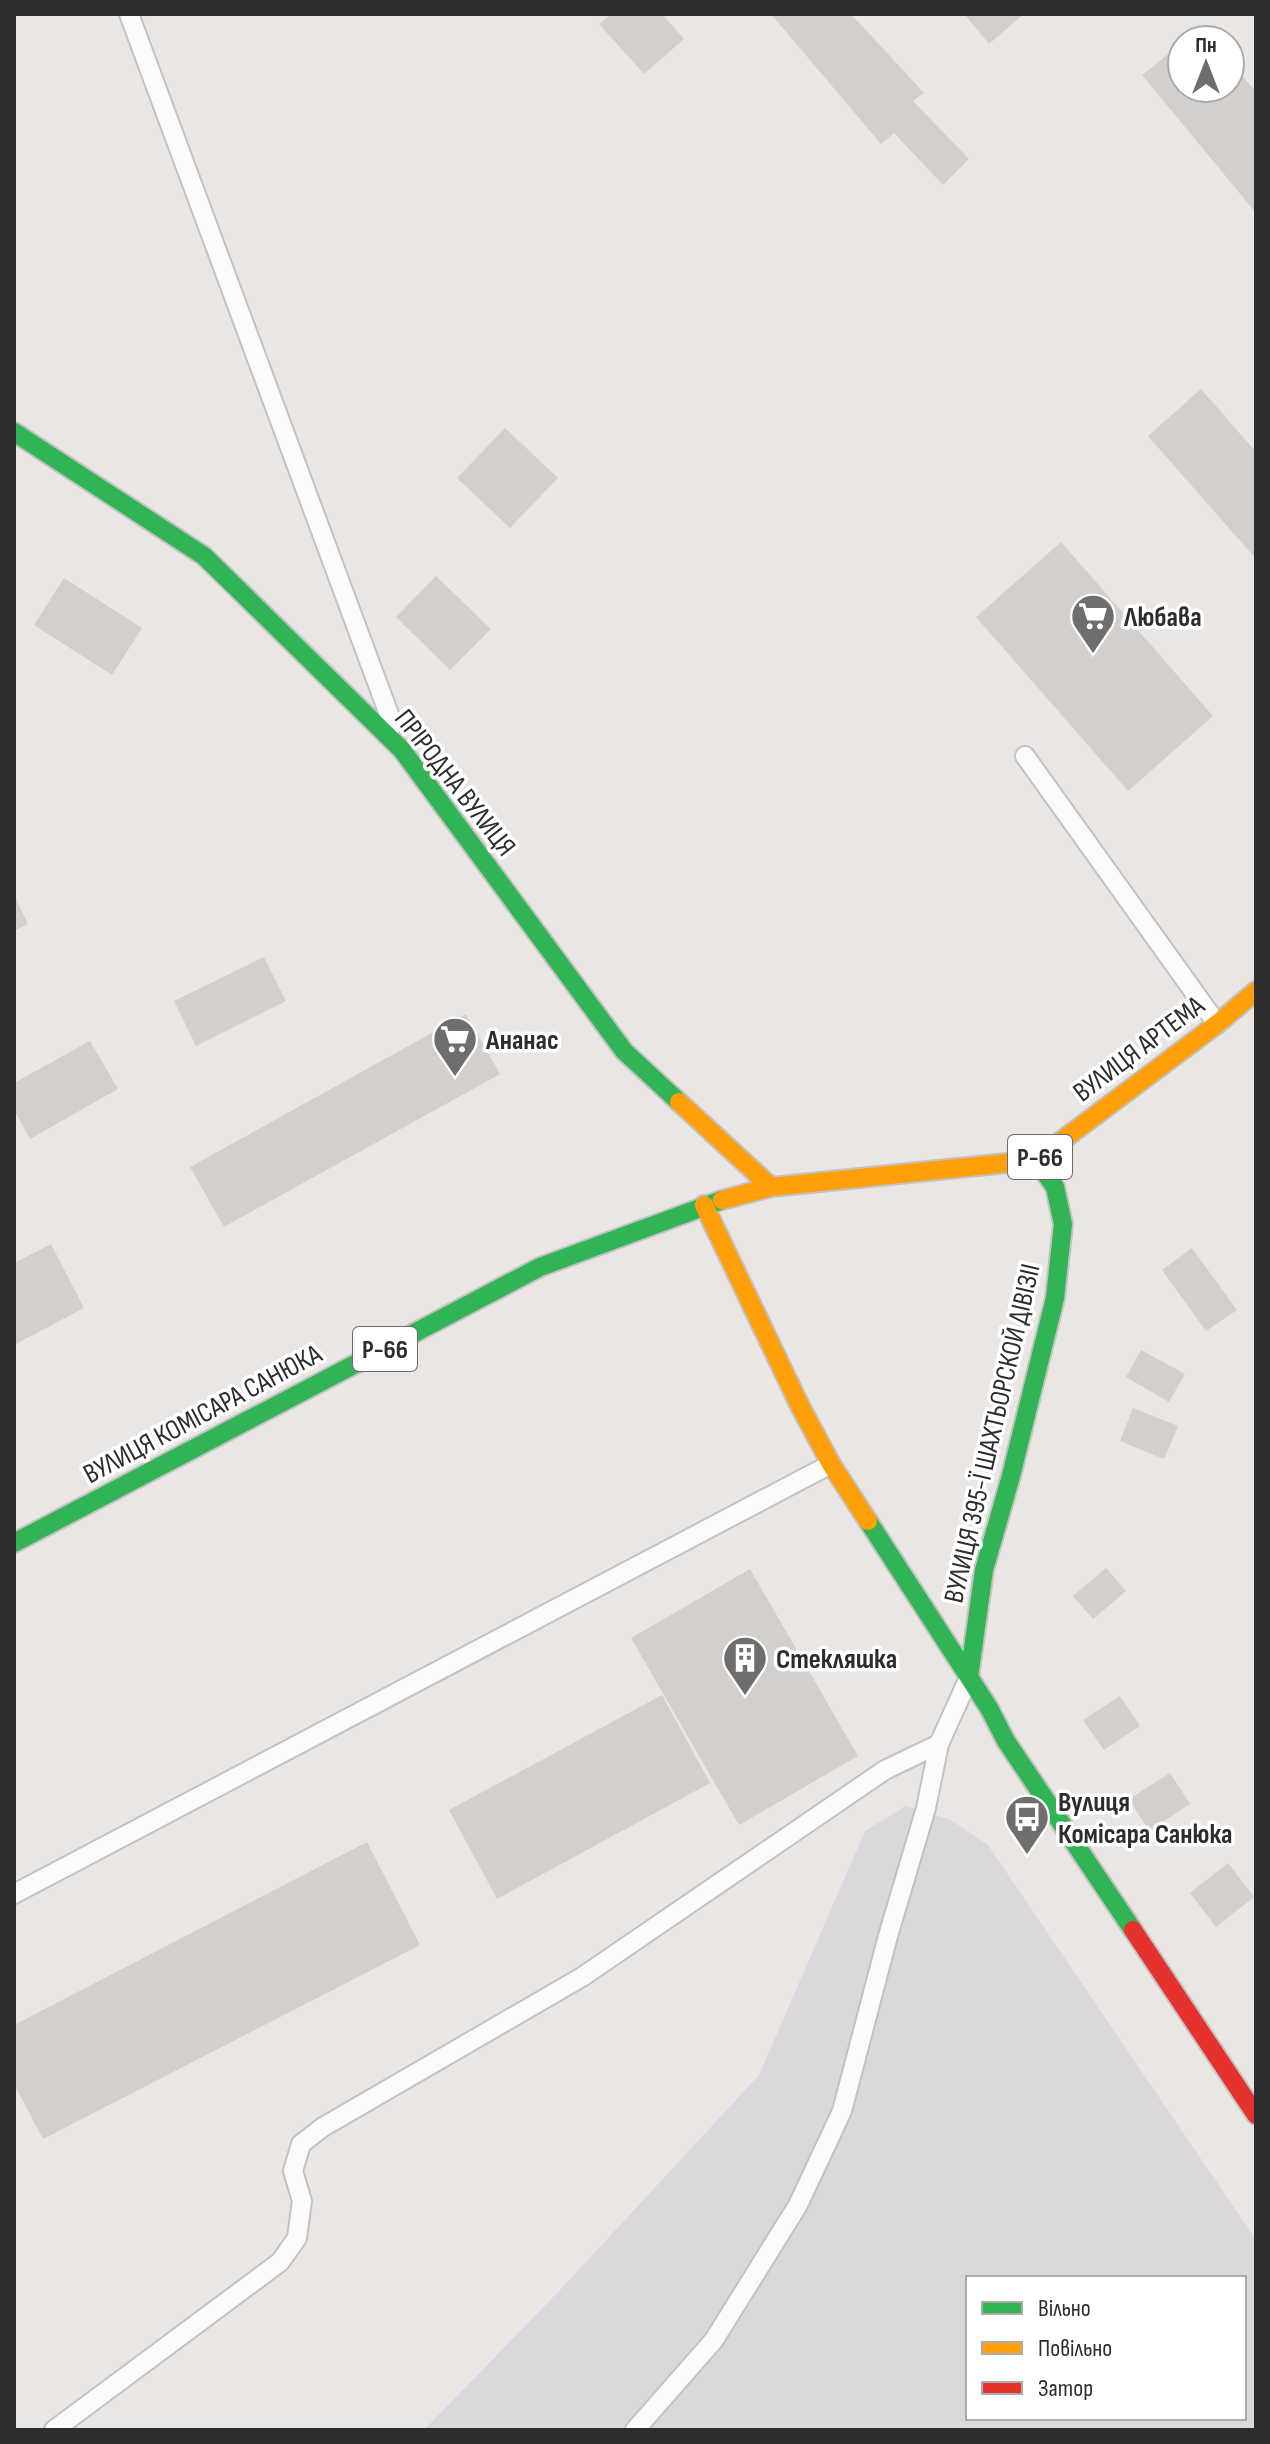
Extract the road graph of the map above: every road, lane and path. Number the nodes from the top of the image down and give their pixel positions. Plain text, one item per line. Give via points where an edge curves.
1 (129, 14) edge
2 (14, 432) edge
3 (402, 750) junction
4 (1025, 756) dead end
5 (1256, 991) edge
6 (1217, 1024) junction
7 (1036, 1160) junction
8 (771, 1187) junction
9 (704, 1205) junction
10 (831, 1464) junction
11 (14, 1543) edge
12 (969, 1677) junction
13 (939, 1744) junction
14 (14, 1894) edge
15 (1256, 2115) edge
16 (54, 2430) edge
17 (635, 2430) edge

1 - 3 lane
2 - 3 street, ПРІРОДНА ВУЛИЦЯ via 204,556
3 - 8 street, ПРІРОДНА ВУЛИЦЯ via 624,1051
4 - 6 lane
5 - 6 street, ВУЛИЦЯ АРТЕМА / Р-66
6 - 7 street, ВУЛИЦЯ АРТЕМА / Р-66
7 - 8 street, Р-66
7 - 12 street, ВУЛИЦЯ 395-Ї ШАХТЬОРСКОЙ ДІВІЗІІ via 1055,1187 1063,1224 1055,1298 984,1570
8 - 9 street, ВУЛИЦЯ КОМІСАРА САНЮКА / Р-66
9 - 10 street, ВУЛИЦЯ 395-Ї ШАХТЬОРСКОЙ ДІВІЗІІ
9 - 11 street, ВУЛИЦЯ КОМІСАРА САНЮКА / Р-66 via 540,1267
10 - 12 street, ВУЛИЦЯ 395-Ї ШАХТЬОРСКОЙ ДІВІЗІІ
10 - 14 lane
12 - 13 lane
12 - 15 street, ВУЛИЦЯ 395-Ї ШАХТЬОРСКОЙ ДІВІЗІІ via 1006,1741
13 - 16 lane via 885,1770 582,1977 301,2144 293,2171 302,2201 297,2238 280,2262
13 - 17 lane via 842,2111 798,2205 714,2340

